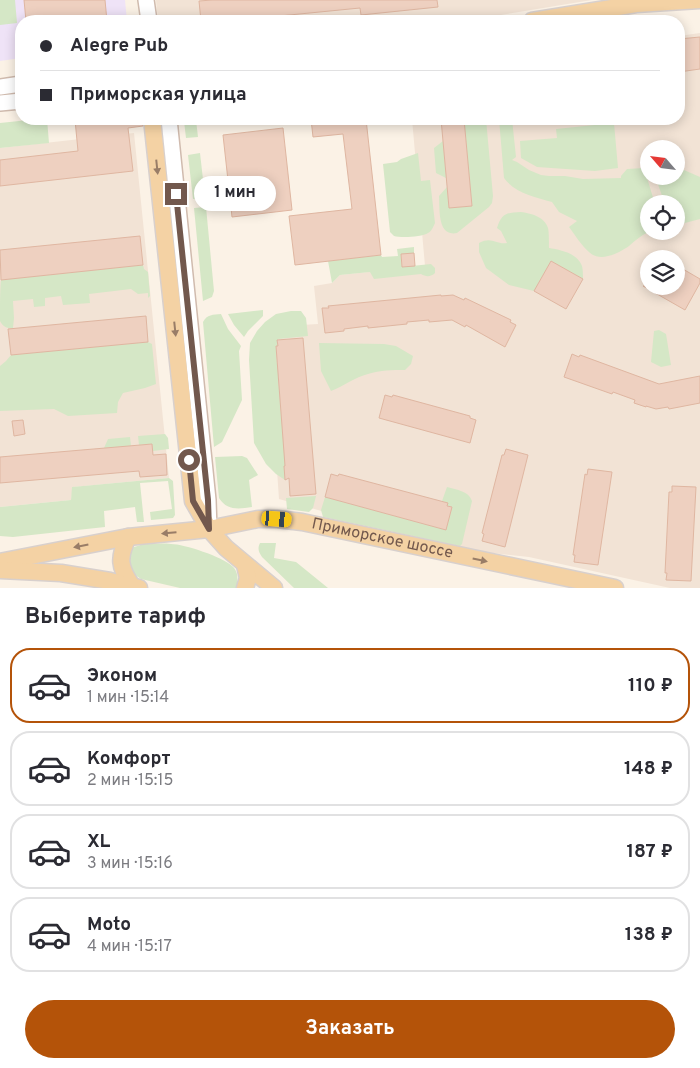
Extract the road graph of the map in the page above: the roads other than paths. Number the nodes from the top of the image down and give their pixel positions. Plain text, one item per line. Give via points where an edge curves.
1 (146, 0) edge
2 (700, 0) edge
3 (148, 15) edge
4 (569, 15) edge
5 (15, 85) edge
6 (0, 87) edge
7 (15, 102) edge
8 (0, 103) edge
9 (153, 125) edge
10 (170, 125) edge
11 (209, 529) junction
12 (128, 537) junction
13 (0, 562) edge
14 (245, 565) junction
15 (0, 570) edge
16 (135, 587) edge
17 (245, 588) edge
18 (274, 588) edge
19 (615, 588) edge

1 - 3 main road
2 - 4 main road via 636,4
5 - 6 main road
7 - 8 main road
9 -> 11 main road via 193,501
10 - 11 main road
11 -> 12 main road, Приморское шоссе
11 - 14 main road
11 -> 19 main road, Приморское шоссе via 258,519 295,520
12 -> 13 main road, Приморское шоссе
12 - 16 main road via 120,558 124,575
14 - 17 main road via 248,578
14 - 18 main road
15 - 16 main road via 61,573

